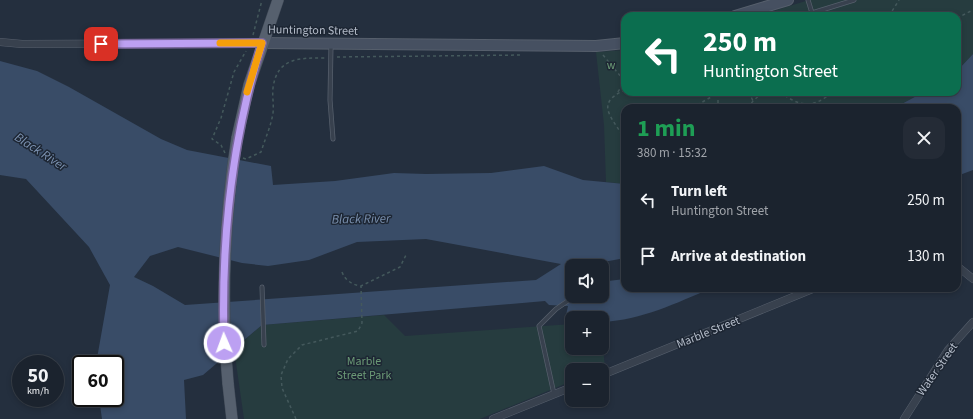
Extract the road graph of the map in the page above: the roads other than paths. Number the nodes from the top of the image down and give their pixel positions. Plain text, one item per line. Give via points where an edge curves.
1 (278, 0) edge
2 (788, 0) edge
3 (808, 0) edge
4 (854, 0) edge
5 (748, 12) edge
6 (812, 12) edge
7 (815, 12) edge
8 (0, 42) edge
9 (262, 43) junction
10 (331, 44) junction
11 (621, 44) edge
12 (332, 139) dead end
13 (961, 269) edge
14 (973, 279) edge
15 (262, 287) dead end
16 (805, 292) edge
17 (565, 303) edge
18 (973, 322) edge
19 (264, 344) dead end
20 (609, 372) edge
21 (565, 390) edge
22 (554, 394) junction
23 (232, 419) edge
24 (493, 419) edge
25 (904, 419) edge

1 - 9 main road
2 - 5 street
3 - 6 lane
4 - 7 lane
8 - 9 street, Huntington Street
9 - 10 street, Huntington Street
9 - 23 main road, bridge via 237,138 231,173 224,256 223,300
10 - 11 street, Huntington Street via 597,50
10 - 12 lane
13 - 14 street
15 - 19 lane
16 - 20 street, Marble Street
17 - 22 lane via 539,326
18 - 25 street, Water Street via 948,350
21 - 22 street
22 - 24 street

